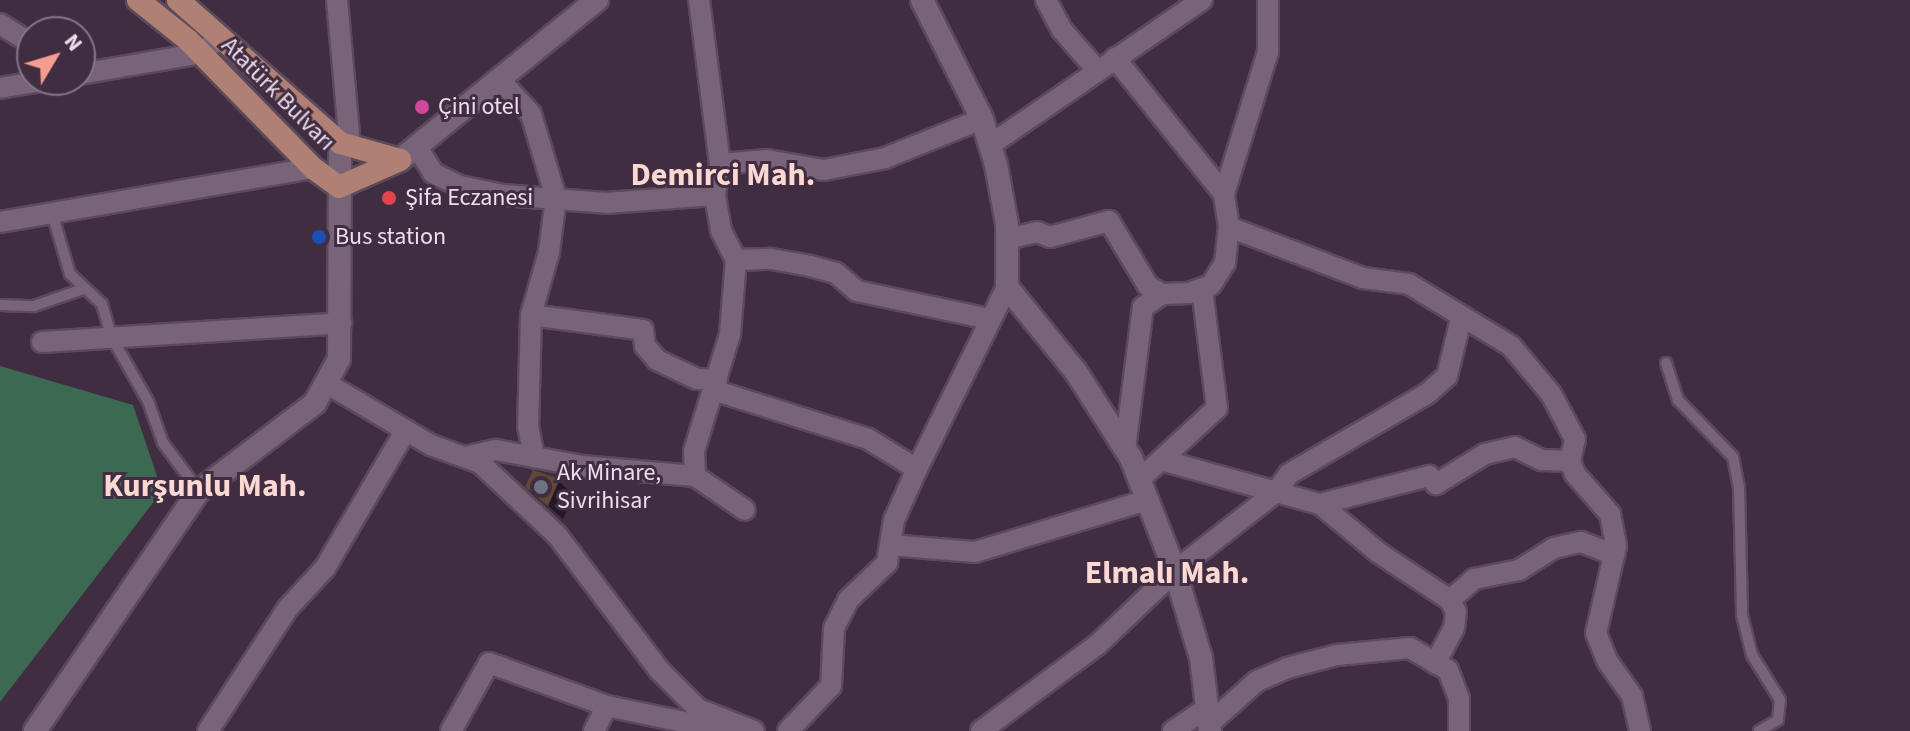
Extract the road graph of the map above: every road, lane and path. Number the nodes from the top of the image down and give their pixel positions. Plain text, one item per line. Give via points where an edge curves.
1 (138, 0) edge
2 (178, 0) edge
3 (337, 0) edge
4 (597, 0) edge
5 (699, 0) edge
6 (922, 0) edge
7 (1046, 0) edge
8 (1202, 0) edge
9 (1268, 0) edge
10 (221, 37) junction
11 (201, 53) junction
12 (1115, 58) junction
13 (1097, 70) junction
14 (96, 71) edge
15 (499, 79) junction
16 (982, 119) junction
17 (345, 144) junction
18 (990, 145) junction
19 (408, 154) junction
20 (720, 164) junction
21 (313, 168) junction
22 (339, 187) junction
23 (1224, 194) junction
24 (715, 195) junction
25 (556, 198) junction
26 (52, 213) junction
27 (0, 222) edge
28 (1229, 227) junction
29 (1007, 239) junction
30 (736, 260) junction
31 (1007, 287) junction
32 (83, 289) junction
33 (1202, 289) junction
34 (1162, 294) junction
35 (0, 305) edge
36 (531, 315) junction
37 (989, 319) junction
38 (1461, 319) junction
39 (341, 323) junction
40 (112, 338) junction
41 (42, 342) dead end
42 (1666, 363) dead end
43 (326, 383) junction
44 (715, 385) junction
45 (406, 430) junction
46 (1125, 449) junction
47 (465, 457) junction
48 (534, 457) junction
49 (1161, 460) junction
50 (1570, 461) junction
51 (917, 469) junction
52 (695, 476) junction
53 (1143, 490) junction
54 (199, 491) junction
55 (1276, 492) junction
56 (1320, 504) junction
57 (745, 510) dead end
58 (890, 545) junction
59 (1615, 555) junction
60 (1175, 571) junction
61 (1450, 600) junction
62 (1435, 663) junction
63 (607, 706) junction
64 (1209, 721) edge
65 (212, 730) edge
66 (35, 731) edge
67 (451, 731) edge
68 (594, 731) edge
69 (727, 731) edge
70 (754, 731) edge
71 (788, 731) edge
72 (981, 731) edge
73 (1173, 731) edge
74 (1459, 731) edge
75 (1640, 731) edge
76 (1759, 731) edge

1 - 11 main road, Atatürk Bulvarı
2 - 10 main road, Atatürk Bulvarı
3 - 17 street
4 - 15 street
5 - 20 street
6 - 16 street
7 - 13 street via 1062,30
8 - 12 street
9 - 23 street via 1268,52
10 - 11 street
10 - 17 main road, Atatürk Bulvarı
11 - 14 street
11 - 21 main road, Atatürk Bulvarı
12 - 13 street
12 - 23 street
13 - 18 street
15 - 19 street
15 - 25 street via 531,114
16 - 18 street
16 - 20 street via 885,158 824,170 767,160
17 - 19 main road, Atatürk Bulvarı
17 - 22 street
18 - 29 street
19 - 22 main road, Atatürk Bulvarı
19 - 25 street via 460,186
20 - 24 street
21 - 22 main road, Atatürk Bulvarı
21 - 26 street
22 - 39 street
23 - 28 street
24 - 25 street via 606,203
24 - 30 street via 721,230
25 - 36 street via 549,252
26 - 27 street
26 - 32 lane via 60,250
28 - 33 street via 1225,263 1211,285
28 - 38 street via 1363,278 1409,284
29 - 31 street
29 - 34 street via 1037,232 1050,237 1109,221 1148,286
30 - 37 street via 810,266 836,273 857,291
30 - 44 street via 730,334
31 - 37 street
31 - 46 street via 1076,372
32 - 35 lane via 34,306
32 - 40 lane via 102,304
33 - 34 street
33 - 49 street via 1217,408
34 - 46 street via 1143,307
36 - 44 street via 643,330 645,346 657,360
36 - 48 street via 528,426
37 - 51 street
38 - 50 street via 1511,346 1551,394 1575,439
38 - 55 street via 1447,376 1411,406 1289,474
39 - 40 street
39 - 43 street via 339,359
40 - 41 street
40 - 54 lane via 148,401 163,443
42 - 76 lane via 1678,400 1733,457 1739,488 1742,615 1752,655 1780,700 1778,720
43 - 45 street
43 - 54 street via 315,403
44 - 51 street via 868,439
44 - 52 street via 694,451
45 - 47 street
45 - 65 street via 325,568 288,608
46 - 53 street
47 - 48 street via 496,450
47 - 70 street via 480,463 557,535 660,671 698,709
48 - 52 street
49 - 53 street
49 - 55 street
50 - 56 street via 1542,460 1515,447 1485,454 1436,484 1429,476
50 - 59 street via 1610,514
51 - 58 street via 894,520
52 - 57 street
53 - 58 street via 975,552
53 - 60 street
54 - 66 street
55 - 56 street
55 - 60 street
56 - 61 street via 1379,553
58 - 71 street via 887,563 848,600 834,628 831,686
59 - 61 street via 1581,542 1554,548 1519,570 1474,579
59 - 75 street via 1596,633 1632,696
60 - 64 street via 1201,658
60 - 72 street via 1098,644
61 - 62 street via 1456,612 1454,628
62 - 64 street via 1410,648 1385,648 1287,668 1257,681
62 - 74 street via 1448,670 1459,698
63 - 67 street via 489,663
63 - 68 street
63 - 69 street
64 - 73 street

